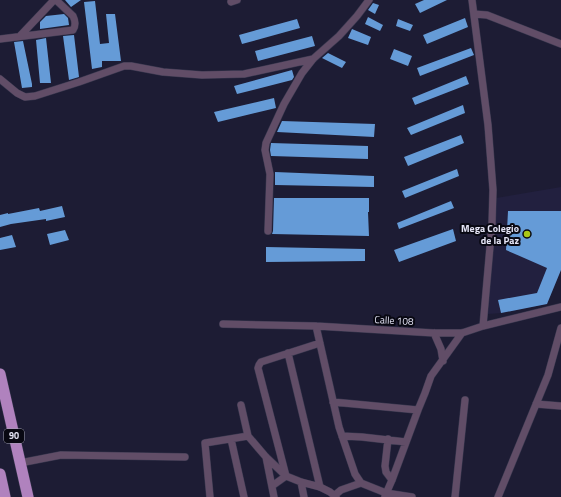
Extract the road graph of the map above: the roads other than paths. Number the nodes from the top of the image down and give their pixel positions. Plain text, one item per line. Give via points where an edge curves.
1 (55, 0) edge
2 (368, 0) edge
3 (472, 0) edge
4 (474, 14) junction
5 (20, 36) junction
6 (0, 39) edge
7 (561, 44) edge
8 (313, 59) junction
9 (0, 79) edge
10 (268, 231) dead end
11 (561, 307) edge
12 (223, 324) dead end
13 (316, 326) junction
14 (483, 326) junction
15 (561, 328) edge
16 (434, 333) junction
17 (462, 333) junction
18 (320, 343) junction
19 (288, 352) junction
20 (443, 361) junction
21 (0, 374) edge
22 (464, 400) dead end
23 (333, 402) junction
24 (536, 404) junction
25 (241, 405) dead end
26 (561, 406) edge
27 (418, 410) junction
28 (248, 436) junction
29 (342, 436) junction
30 (231, 439) junction
31 (388, 439) junction
32 (406, 442) junction
33 (185, 457) dead end
34 (266, 457) junction
35 (20, 463) junction
36 (0, 474) edge
37 (286, 476) junction
38 (392, 480) junction
39 (301, 482) junction
40 (361, 483) junction
41 (272, 486) junction
42 (320, 487) junction
43 (385, 495) edge
44 (335, 496) edge
45 (5, 497) edge
46 (28, 497) edge
47 (210, 497) edge
48 (244, 497) edge
49 (274, 497) edge
50 (304, 497) edge
51 (412, 497) edge
52 (455, 497) edge
53 (498, 497) edge

1 - 5 street
1 - 5 street via 75,18 73,30
2 - 8 street via 358,16
3 - 4 street
4 - 7 street via 487,15
4 - 14 street via 493,190
5 - 6 street
8 - 9 street via 244,74 202,75 124,66 35,96 25,97
8 - 10 street via 286,100 266,143 270,174
11 - 14 street, Calle 108
12 - 13 street, Calle 108
13 - 16 street, Calle 108
13 - 18 street
14 - 17 street, Calle 108
15 - 24 street via 548,375
16 - 17 street, Calle 108
16 - 20 street
17 - 20 street
18 - 19 street
18 - 23 street
19 - 37 street via 261,362 258,368
19 - 42 street
20 - 27 street via 431,376
21 - 35 highway, 90
22 - 52 street
23 - 27 street
23 - 29 street
24 - 26 street
24 - 53 street
25 - 28 street
27 - 32 street
28 - 30 street
28 - 34 street
29 - 31 street
29 - 40 street via 355,474
30 - 47 street via 205,443
30 - 48 street
31 - 32 street
31 - 38 street via 385,466
32 - 38 street
33 - 35 street via 61,455
34 - 37 street
34 - 41 street
35 - 46 highway, 90
36 - 45 highway
37 - 39 street
37 - 41 street
38 - 43 street
39 - 42 street
39 - 50 street
40 - 43 street
40 - 44 street via 341,490
41 - 49 street
42 - 44 street
43 - 51 street

